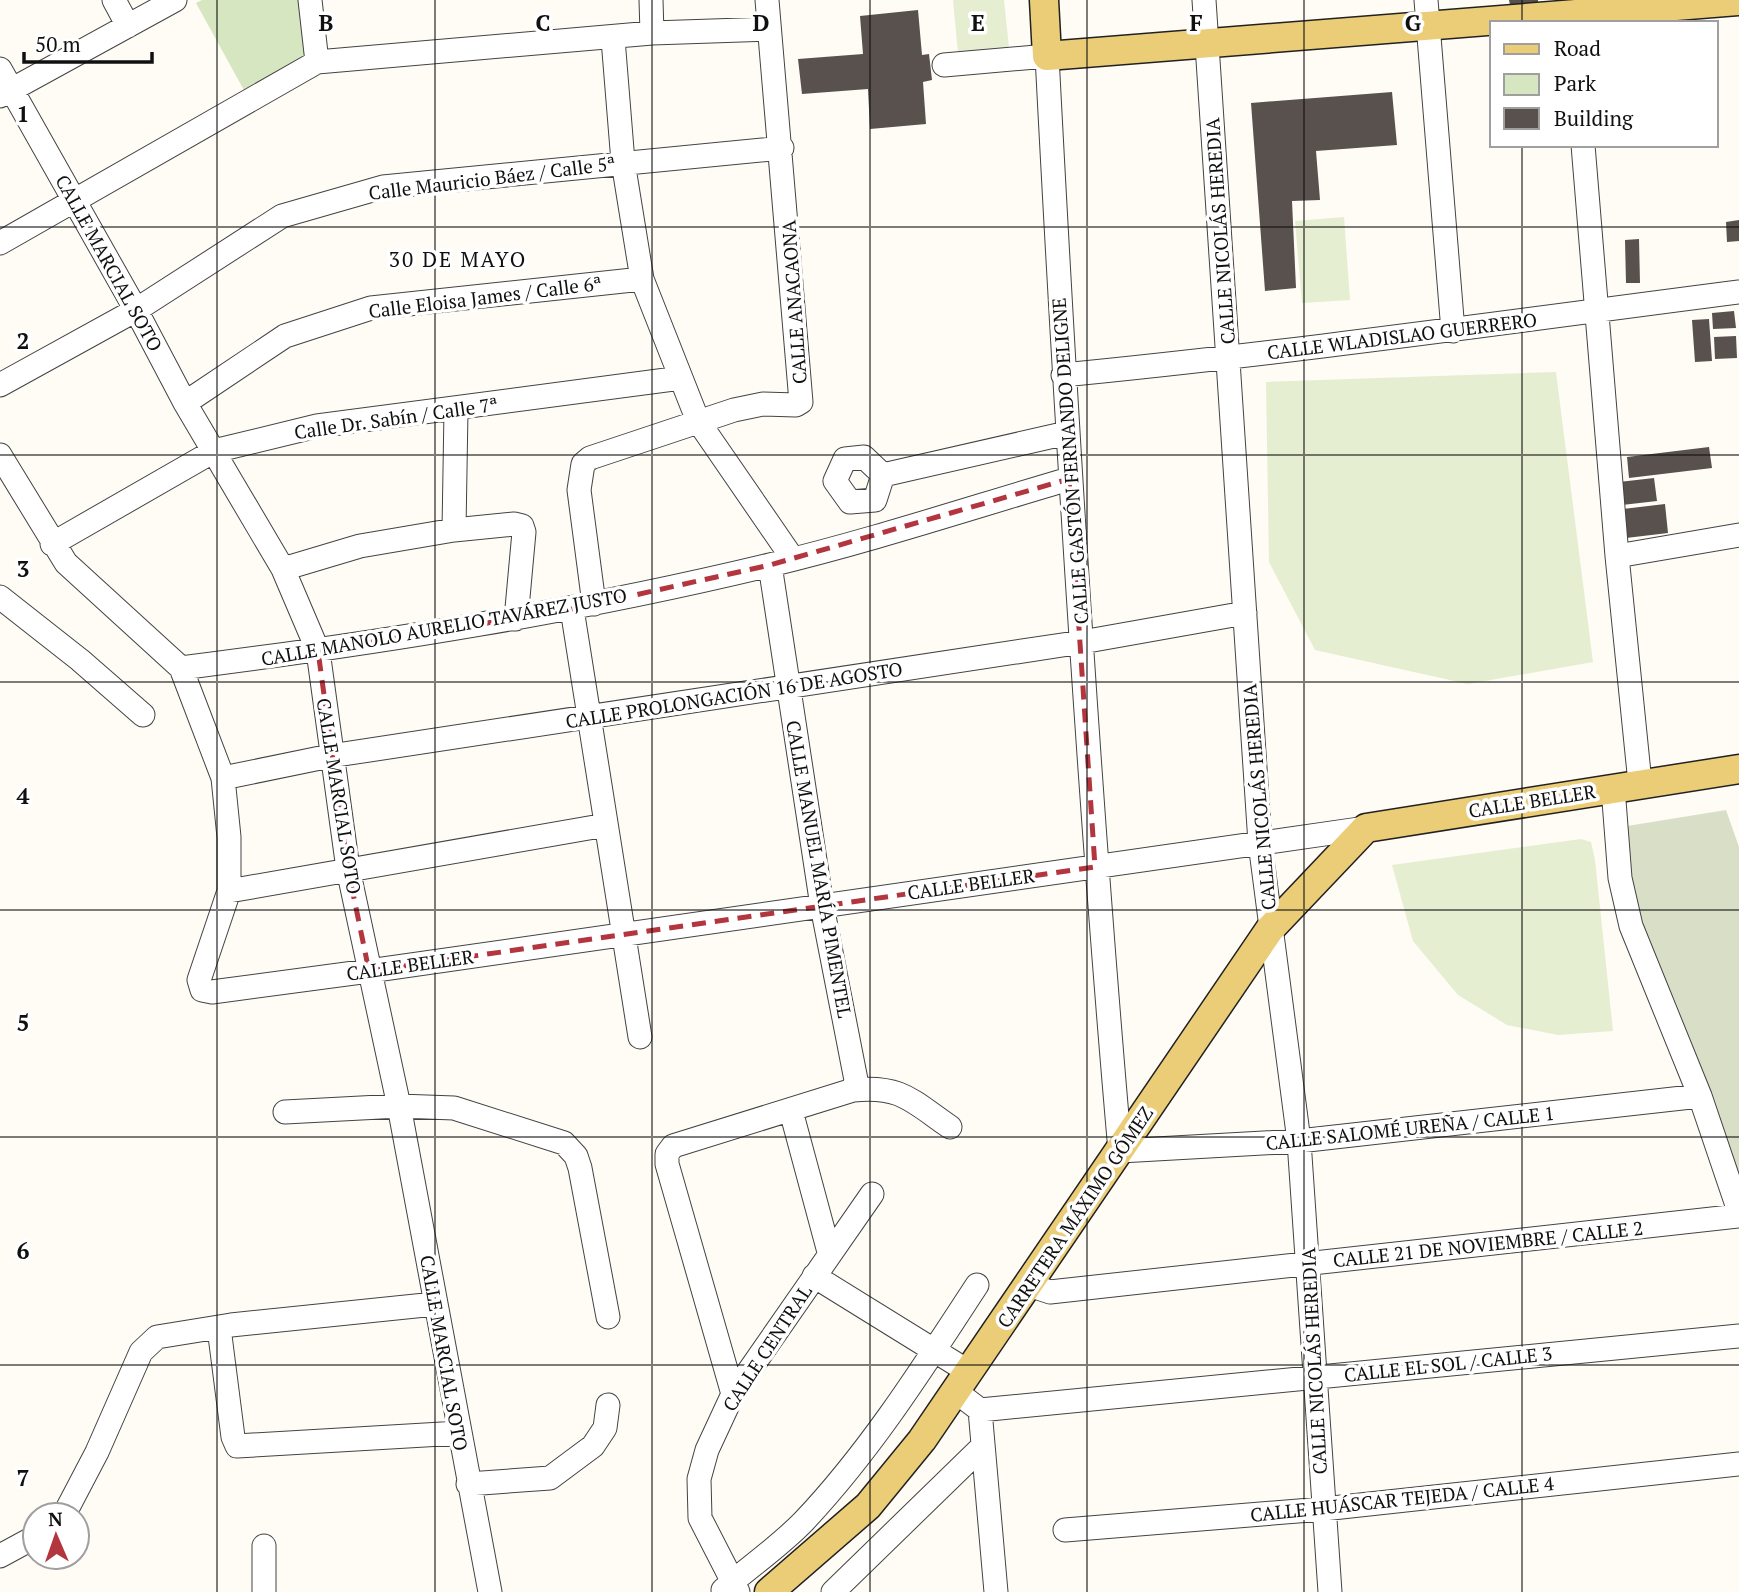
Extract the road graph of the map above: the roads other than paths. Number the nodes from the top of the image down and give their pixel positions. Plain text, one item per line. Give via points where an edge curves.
1 (114, 0) edge
2 (175, 0) edge
3 (310, 0) edge
4 (651, 0) edge
5 (767, 0) edge
6 (1044, 0) edge
7 (1204, 0) edge
8 (1739, 1) edge
9 (1427, 13) edge
10 (1574, 18) edge
11 (128, 26) junction
12 (769, 29) junction
13 (652, 33) junction
14 (613, 38) junction
15 (1208, 44) junction
16 (1047, 56) junction
17 (317, 62) junction
18 (944, 65) dead end
19 (0, 69) edge
20 (6, 93) edge
21 (1583, 147) edge
22 (782, 148) junction
23 (623, 162) junction
24 (74, 200) junction
25 (0, 243) edge
26 (642, 279) junction
27 (1739, 292) edge
28 (136, 310) junction
29 (1595, 310) junction
30 (1453, 331) junction
31 (1228, 359) junction
32 (1063, 374) junction
33 (681, 378) junction
34 (0, 385) edge
35 (185, 403) junction
36 (456, 410) junction
37 (698, 421) junction
38 (1067, 433) junction
39 (214, 451) junction
40 (0, 455) edge
41 (883, 475) dead end
42 (1069, 479) junction
43 (454, 530) junction
44 (1739, 535) edge
45 (52, 544) junction
46 (1618, 556) junction
47 (793, 559) junction
48 (770, 565) junction
49 (283, 569) junction
50 (0, 597) edge
51 (583, 607) junction
52 (1245, 613) junction
53 (516, 619) junction
54 (1082, 642) junction
55 (318, 651) junction
56 (181, 668) junction
57 (789, 687) junction
58 (143, 715) dead end
59 (589, 718) junction
60 (330, 756) junction
61 (1739, 769) edge
62 (223, 778) junction
63 (1627, 785) junction
64 (606, 825) junction
65 (1366, 828) junction
66 (1260, 843) junction
67 (1095, 867) junction
68 (348, 869) junction
69 (229, 891) junction
70 (822, 906) junction
71 (1270, 929) junction
72 (624, 934) junction
73 (369, 971) junction
74 (640, 1037) dead end
75 (853, 1090) junction
76 (1700, 1096) junction
77 (399, 1106) junction
78 (791, 1111) junction
79 (285, 1112) dead end
80 (950, 1126) dead end
81 (1299, 1141) junction
82 (1120, 1151) junction
83 (872, 1194) dead end
84 (1739, 1211) edge
85 (1739, 1216) edge
86 (829, 1252) junction
87 (1309, 1265) junction
88 (814, 1276) junction
89 (976, 1285) dead end
90 (1029, 1285) junction
91 (435, 1304) junction
92 (608, 1317) dead end
93 (219, 1328) junction
94 (1739, 1336) edge
95 (934, 1351) junction
96 (1316, 1377) junction
97 (962, 1382) junction
98 (733, 1394) junction
99 (608, 1405) dead end
100 (980, 1410) junction
101 (459, 1433) junction
102 (983, 1446) junction
103 (1739, 1464) edge
104 (468, 1484) junction
105 (71, 1501) edge
106 (1323, 1509) junction
107 (1065, 1530) dead end
108 (21, 1544) edge
109 (264, 1546) dead end
110 (0, 1556) edge
111 (731, 1588) edge
112 (264, 1592) edge
113 (490, 1592) edge
114 (769, 1592) edge
115 (833, 1592) edge
116 (996, 1592) edge
117 (1330, 1592) edge

1 - 11 street
2 - 11 street
3 - 17 street
4 - 13 street
5 - 12 street, CALLE ANACAONA
6 - 16 main road
7 - 15 street, CALLE NICOLÁS HEREDIA
8 - 10 main road
9 - 10 main road
9 - 15 main road
9 - 30 street
11 - 20 street
12 - 13 street
12 - 22 street, CALLE ANACAONA
13 - 14 street
14 - 17 street
14 - 23 street
15 - 16 main road
15 - 31 street, CALLE NICOLÁS HEREDIA
16 - 18 street
16 - 32 street, CALLE GASTÓN FERNANDO DELIGNE
17 - 24 street
19 - 20 street, CALLE MARCIAL SOTO
20 - 24 street, CALLE MARCIAL SOTO
21 - 29 street
22 - 23 street, Calle Mauricio Báez / Calle 5ª
22 - 37 street, CALLE ANACAONA via 801,402 763,404
23 - 26 street
23 - 28 street, Calle Mauricio Báez / Calle 5ª via 383,187 282,216
24 - 25 street
24 - 28 street, CALLE MARCIAL SOTO
26 - 33 street
26 - 35 street, Calle Eloisa James / Calle 6ª via 371,308 285,336
27 - 29 street, CALLE WLADISLAO GUERRERO
28 - 34 street, Calle Mauricio Báez / Calle 5ª
28 - 35 street, CALLE MARCIAL SOTO
29 - 30 street, CALLE WLADISLAO GUERRERO
29 - 46 street
30 - 31 street, CALLE WLADISLAO GUERRERO
31 - 32 street, CALLE WLADISLAO GUERRERO
31 - 52 street, CALLE NICOLÁS HEREDIA
32 - 38 street, CALLE GASTÓN FERNANDO DELIGNE
33 - 36 street, Calle Dr. Sabín / Calle 7ª
33 - 37 street
35 - 39 street, CALLE MARCIAL SOTO
36 - 39 street, Calle Dr. Sabín / Calle 7ª via 317,426
36 - 43 street
37 - 47 street
37 - 51 street, CALLE ANACAONA via 583,464 579,490
38 - 41 street
38 - 42 street, CALLE GASTÓN FERNANDO DELIGNE
39 - 45 street, Calle Dr. Sabín / Calle 7ª
39 - 49 street, CALLE MARCIAL SOTO
40 - 45 street
42 - 47 street, CALLE MANOLO AURELIO TAVÁREZ JUSTO
42 - 54 street, CALLE GASTÓN FERNANDO DELIGNE
43 - 49 street via 360,546
43 - 53 street via 522,526
44 - 46 street
45 - 56 street via 81,578
46 - 63 street
47 - 48 street, CALLE MANOLO AURELIO TAVÁREZ JUSTO
48 - 51 street, CALLE MANOLO AURELIO TAVÁREZ JUSTO
48 - 57 street, CALLE MANUEL MARÍA PIMENTEL
49 - 55 street, CALLE MARCIAL SOTO
50 - 58 street
51 - 53 street, CALLE MANOLO AURELIO TAVÁREZ JUSTO
51 - 59 street
52 - 54 street, CALLE PROLONGACIÓN 16 DE AGOSTO
52 - 66 street, CALLE NICOLÁS HEREDIA
53 - 55 street, CALLE MANOLO AURELIO TAVÁREZ JUSTO
54 - 57 street, CALLE PROLONGACIÓN 16 DE AGOSTO
54 - 67 street, CALLE GASTÓN FERNANDO DELIGNE
55 - 56 street, CALLE MANOLO AURELIO TAVÁREZ JUSTO
55 - 60 street, CALLE MARCIAL SOTO
56 - 62 street
57 - 59 street, CALLE PROLONGACIÓN 16 DE AGOSTO
57 - 70 street, CALLE MANUEL MARÍA PIMENTEL
59 - 60 street, CALLE PROLONGACIÓN 16 DE AGOSTO
59 - 64 street
60 - 62 street, CALLE PROLONGACIÓN 16 DE AGOSTO
60 - 68 street, CALLE MARCIAL SOTO
61 - 63 main road, CALLE BELLER
62 - 69 street
63 - 65 main road, CALLE BELLER
63 - 76 street via 1620,878 1631,926
64 - 68 street
64 - 72 street
65 - 66 street, CALLE BELLER
65 - 71 main road, CARRETERA MÁXIMO GÓMEZ
66 - 67 street, CALLE BELLER
66 - 71 street, CALLE NICOLÁS HEREDIA
67 - 70 street, CALLE BELLER
67 - 82 street, CALLE GASTÓN FERNANDO DELIGNE
68 - 69 street
68 - 73 street, CALLE MARCIAL SOTO
69 - 73 street, CALLE BELLER via 200,980 202,990
70 - 72 street, CALLE BELLER
70 - 75 street, CALLE MANUEL MARÍA PIMENTEL via 856,1080
71 - 81 street, CALLE NICOLÁS HEREDIA
71 - 82 main road, CARRETERA MÁXIMO GÓMEZ
72 - 73 street, CALLE BELLER
72 - 74 street
73 - 77 street, CALLE MARCIAL SOTO
75 - 78 street
75 - 80 street via 880,1087 895,1091
76 - 81 street, CALLE SALOMÉ UREÑA / CALLE 1
76 - 84 street
77 - 79 street
77 - 91 street, CALLE MARCIAL SOTO
77 - 92 street via 454,1108 564,1143 580,1168
78 - 86 street
78 - 98 street via 673,1146 667,1154
81 - 82 street, CALLE SALOMÉ UREÑA / CALLE 1
81 - 87 street, CALLE NICOLÁS HEREDIA
82 - 90 main road, CARRETERA MÁXIMO GÓMEZ
83 - 86 street, CALLE CENTRAL
85 - 87 street, CALLE 21 DE NOVIEMBRE / CALLE 2
86 - 88 street, CALLE CENTRAL
87 - 90 street, CALLE 21 DE NOVIEMBRE / CALLE 2 via 1050,1292
87 - 96 street, CALLE NICOLÁS HEREDIA
88 - 95 street
88 - 98 street, CALLE CENTRAL
89 - 95 street
90 - 97 main road, CARRETERA MÁXIMO GÓMEZ
91 - 93 street
91 - 101 street, CALLE MARCIAL SOTO
93 - 101 street via 237,1446
93 - 105 street via 157,1337 147,1343
94 - 96 street, CALLE EL SOL / CALLE 3
95 - 97 street
95 - 111 street via 837,1485 802,1524
96 - 100 street, CALLE EL SOL / CALLE 3
96 - 106 street, CALLE NICOLÁS HEREDIA
97 - 100 street
97 - 114 main road, CARRETERA MÁXIMO GÓMEZ via 868,1506
98 - 111 street, CALLE CENTRAL via 699,1479 701,1518
99 - 104 street via 604,1428 593,1446 550,1478
100 - 102 street
101 - 104 street, CALLE MARCIAL SOTO
102 - 115 street
102 - 116 street
103 - 106 street, CALLE HUÁSCAR TEJEDA / CALLE 4
104 - 113 street, CALLE MARCIAL SOTO
106 - 107 street, CALLE HUÁSCAR TEJEDA / CALLE 4
106 - 117 street, CALLE NICOLÁS HEREDIA
108 - 110 street
109 - 112 street

